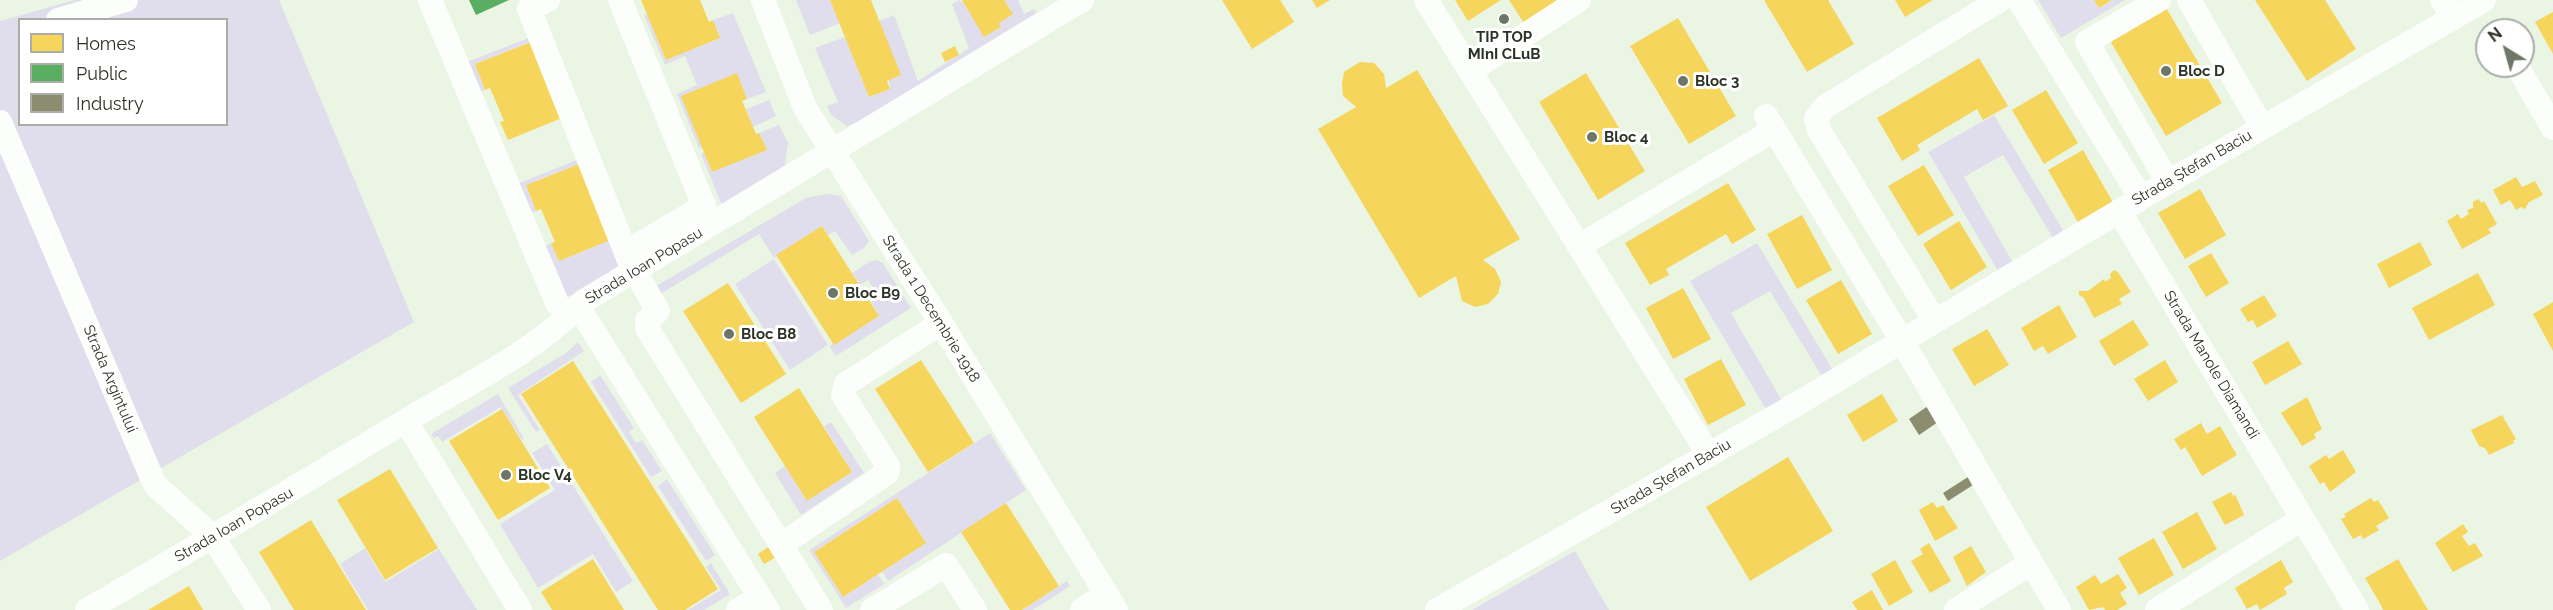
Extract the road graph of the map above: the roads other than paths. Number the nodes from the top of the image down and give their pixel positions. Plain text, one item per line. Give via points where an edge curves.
1 (126, 0) edge
2 (430, 0) edge
3 (548, 0) edge
4 (620, 0) edge
5 (763, 0) edge
6 (1082, 0) edge
7 (1426, 0) edge
8 (1579, 0) edge
9 (2000, 0) edge
10 (2019, 0) edge
11 (2159, 0) edge
12 (2189, 0) edge
13 (2484, 0) edge
14 (2448, 8) edge
15 (65, 18) edge
16 (1470, 71) junction
17 (2524, 78) edge
18 (0, 122) edge
19 (2262, 127) junction
20 (2553, 128) edge
21 (830, 150) junction
22 (2168, 182) junction
23 (2141, 198) junction
24 (2119, 211) junction
25 (1579, 246) junction
26 (630, 262) junction
27 (568, 305) junction
28 (1934, 320) junction
29 (941, 323) junction
30 (1902, 340) junction
31 (405, 421) junction
32 (1709, 455) junction
33 (2302, 519) junction
34 (212, 536) junction
35 (781, 545) junction
36 (2031, 563) junction
37 (1111, 602) edge
38 (764, 604) edge
39 (87, 610) edge
40 (259, 610) edge
41 (520, 610) edge
42 (738, 610) edge
43 (821, 610) edge
44 (872, 610) edge
45 (975, 610) edge
46 (1082, 610) edge
47 (1437, 610) edge
48 (1956, 610) edge
49 (2059, 610) edge
50 (2157, 610) edge
51 (2356, 610) edge

1 - 15 street
2 - 27 street
3 - 26 street via 529,9
4 - 26 street via 705,206
5 - 21 street, Strada 1 Decembrie 1918 via 805,108
6 - 21 street, Strada Ioan Popasu
7 - 16 street
8 - 16 street
9 - 28 street via 1826,106 1816,118 1819,130
10 - 23 street
11 - 22 street via 2087,42
12 - 19 street
13 - 14 street, Strada Ștefan Baciu
14 - 19 street, Strada Ștefan Baciu
16 - 25 street
17 - 20 street
18 - 34 street, Strada Argintului via 155,485
19 - 22 street, Strada Ștefan Baciu
21 - 26 street, Strada Ioan Popasu
21 - 29 street, Strada 1 Decembrie 1918
22 - 23 street, Strada Ștefan Baciu
23 - 24 street, Strada Ștefan Baciu
24 - 28 street, Strada Ștefan Baciu
24 - 33 street, Strada Manole Diamandi
25 - 30 street via 1770,123
25 - 32 street
26 - 27 street, Strada Ioan Popasu via 584,301
26 - 35 street via 658,311 647,321 647,328
27 - 31 street, Strada Ioan Popasu via 543,336
27 - 38 street
28 - 30 street, Strada Ștefan Baciu
29 - 35 street via 846,384 843,390 888,466 886,473
29 - 37 street, Strada 1 Decembrie 1918
30 - 32 street, Strada Ștefan Baciu
30 - 36 street
31 - 34 street, Strada Ioan Popasu via 307,483
31 - 41 street
32 - 47 street, Strada Ștefan Baciu
33 - 50 street
33 - 51 street, Strada Manole Diamandi
34 - 39 street, Strada Ioan Popasu
34 - 40 street, Strada Argintului
35 - 43 street
36 - 48 street
36 - 49 street
37 - 46 street
38 - 42 street
44 - 45 street via 946,565

